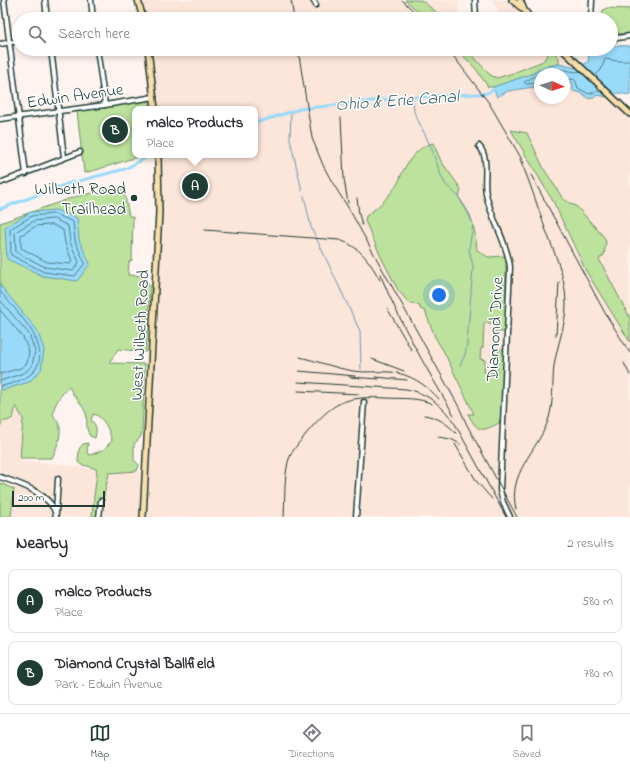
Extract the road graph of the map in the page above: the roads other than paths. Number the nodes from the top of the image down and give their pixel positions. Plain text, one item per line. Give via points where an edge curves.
1 (4, 0) edge
2 (45, 0) edge
3 (90, 0) edge
4 (138, 0) edge
5 (313, 0) edge
6 (474, 0) edge
7 (520, 0) edge
8 (592, 0) edge
9 (512, 1) edge
10 (316, 6) dead end
11 (524, 10) joint
12 (47, 12) edge
13 (92, 12) edge
14 (141, 12) edge
15 (475, 12) edge
16 (591, 12) edge
17 (630, 36) edge
18 (618, 38) edge
19 (10, 42) junction
20 (0, 44) edge
21 (52, 56) edge
22 (98, 56) edge
23 (149, 56) edge
24 (569, 56) edge
25 (154, 97) junction
26 (105, 105) junction
27 (155, 106) edge
28 (59, 112) junction
29 (630, 114) edge
30 (19, 116) junction
31 (0, 119) edge
32 (479, 146) dead end
33 (80, 152) dead end
34 (64, 157) junction
35 (158, 158) edge
36 (26, 174) junction
37 (0, 183) edge
38 (364, 402) dead end
39 (0, 476) edge
40 (58, 479) dead end
41 (100, 501) dead end
42 (56, 517) edge
43 (99, 517) edge
44 (143, 517) edge
45 (356, 517) edge
46 (510, 517) edge

1 - 19 street
2 - 12 street
3 - 13 street
4 - 14 main road
5 - 10 street
6 - 15 street
7 - 9 street
7 - 11 main road
8 - 16 street
9 - 11 main road
17 - 18 street
19 - 20 street
19 - 30 street
21 - 28 street
22 - 26 street
23 - 25 main road
24 - 29 main road
25 - 26 street, Edwin Avenue
25 - 27 main road
26 - 28 street, Edwin Avenue
28 - 30 street, Edwin Avenue
28 - 34 street
30 - 31 street, Edwin Avenue
30 - 36 street
32 - 46 street, Diamond Drive via 484,155 487,198 505,245 510,267 500,490
33 - 34 street
34 - 36 street
35 - 44 main road, West Wilbeth Road via 159,212
36 - 37 street
38 - 45 street
39 - 42 street via 40,495 54,508
40 - 42 street
41 - 43 street

